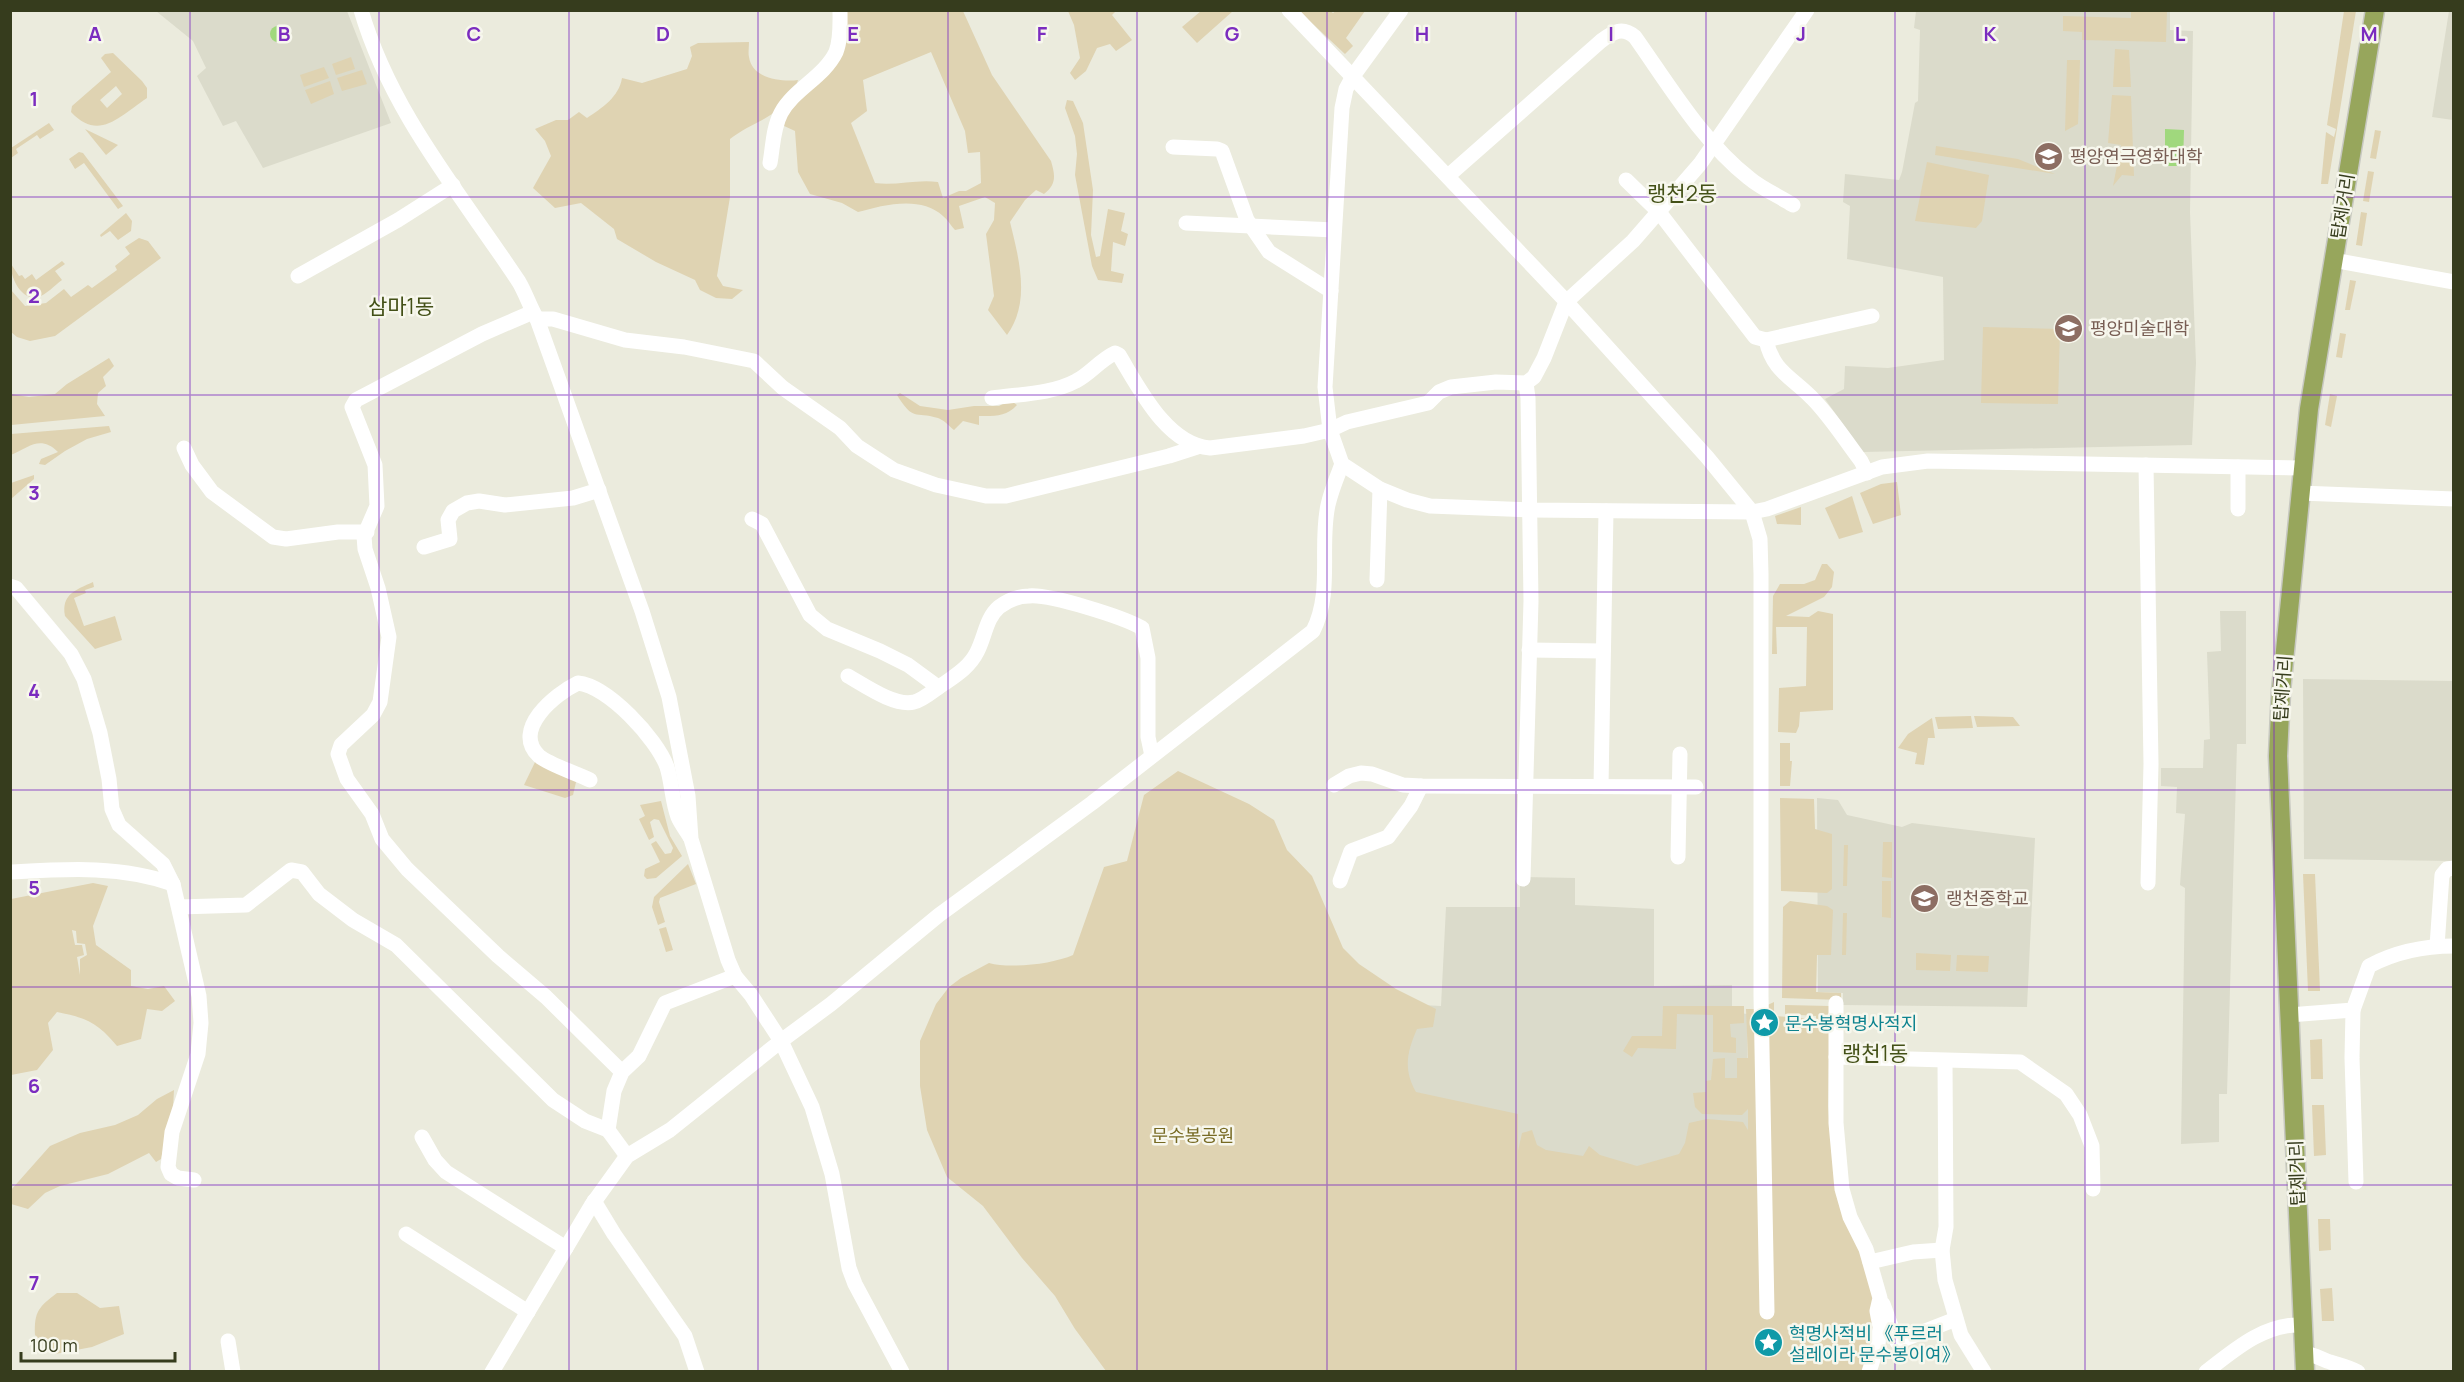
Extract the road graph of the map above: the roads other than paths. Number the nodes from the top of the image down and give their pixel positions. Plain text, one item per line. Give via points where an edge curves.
1 (361, 10) edge
2 (840, 10) edge
3 (1289, 10) edge
4 (1401, 10) edge
5 (1807, 10) edge
6 (2375, 10) edge
7 (1353, 76) junction
8 (1713, 143) junction
9 (1173, 147) dead end
10 (771, 163) dead end
11 (1448, 176) junction
12 (1626, 180) dead end
13 (453, 185) junction
14 (1793, 205) dead end
15 (1659, 212) junction
16 (1186, 223) dead end
17 (1251, 226) junction
18 (1334, 230) junction
19 (2333, 260) junction
20 (298, 276) dead end
21 (2454, 282) edge
22 (1331, 291) junction
23 (1566, 302) junction
24 (535, 315) junction
25 (1872, 316) dead end
26 (1766, 340) junction
27 (1526, 383) junction
28 (992, 398) dead end
29 (1329, 430) junction
30 (1197, 447) junction
31 (184, 448) dead end
32 (1342, 464) junction
33 (2146, 465) junction
34 (2238, 467) junction
35 (2303, 468) junction
36 (1867, 473) junction
37 (1380, 489) junction
38 (599, 490) junction
39 (2301, 493) junction
40 (2454, 499) edge
41 (2238, 509) dead end
42 (1530, 510) junction
43 (1606, 511) junction
44 (1752, 512) junction
45 (752, 519) dead end
46 (366, 532) junction
47 (424, 546) dead end
48 (1377, 579) dead end
49 (10, 586) edge
50 (1529, 650) junction
51 (1603, 651) junction
52 (848, 676) dead end
53 (938, 687) junction
54 (1680, 754) dead end
55 (1152, 756) junction
56 (590, 780) dead end
57 (1334, 785) dead end
58 (1526, 785) junction
59 (1421, 786) junction
60 (1601, 786) junction
61 (1679, 786) junction
62 (1696, 786) dead end
63 (691, 839) junction
64 (1678, 857) dead end
65 (2454, 868) edge
66 (10, 872) edge
67 (1524, 879) dead end
68 (1340, 881) dead end
69 (2148, 883) dead end
70 (173, 884) junction
71 (179, 907) junction
72 (2437, 946) junction
73 (2454, 946) edge
74 (735, 976) junction
75 (1836, 1003) dead end
76 (2353, 1010) junction
77 (2289, 1015) junction
78 (781, 1041) junction
79 (1836, 1057) junction
80 (1945, 1060) junction
81 (622, 1072) junction
82 (608, 1130) junction
83 (422, 1137) dead end
84 (627, 1156) junction
85 (194, 1180) dead end
86 (2356, 1182) dead end
87 (2093, 1189) dead end
88 (594, 1201) junction
89 (406, 1234) dead end
90 (566, 1248) junction
91 (1942, 1250) junction
92 (1870, 1262) junction
93 (1880, 1298) junction
94 (528, 1312) junction
95 (1767, 1312) dead end
96 (1956, 1319) junction
97 (2302, 1325) junction
98 (228, 1341) dead end
99 (2303, 1353) junction
100 (2331, 1367) edge
101 (895, 1369) edge
102 (233, 1371) edge
103 (492, 1371) edge
104 (697, 1371) edge
105 (1869, 1371) edge
106 (1984, 1371) edge
107 (2206, 1371) edge
108 (2305, 1371) edge
109 (2358, 1371) edge

1 - 13 street via 370,42 396,98
2 - 10 street via 836,51 824,69 797,91 781,114 774,131
3 - 7 street
4 - 7 street
5 - 8 street
6 - 19 main road, 탑제거리
7 - 11 street
7 - 18 street via 1342,108
8 - 11 street via 1635,37 1622,30 1601,41
8 - 14 street via 1749,179
8 - 15 street
9 - 17 street via 1222,151
11 - 23 street
12 - 15 street
13 - 20 street
13 - 24 street via 520,285
15 - 23 street
15 - 26 street via 1749,330
16 - 17 street
17 - 18 street
17 - 22 street via 1269,252
18 - 22 street
19 - 21 street
19 - 35 main road, 탑제거리
22 - 29 street via 1325,387
23 - 27 street via 1544,358
23 - 44 street
24 - 30 street via 625,340 754,361 783,388 840,428 857,446 894,470 936,485 986,496 1006,496
24 - 38 street
24 - 46 street via 482,334 356,400 352,407 354,415 375,465 377,507
25 - 26 street
26 - 36 street via 1777,367 1812,397
27 - 29 street via 1451,387 1428,403
27 - 42 street
28 - 30 street via 1062,388 1115,353 1149,406
29 - 30 street
29 - 32 street
31 - 46 street via 212,492 273,537
32 - 37 street
32 - 55 street via 1328,505 1320,618 1313,631
33 - 34 street
33 - 36 street via 1928,461
33 - 69 street via 2151,764
34 - 35 street
34 - 41 street
35 - 39 main road, 탑제거리
36 - 44 street
37 - 42 street via 1430,506
37 - 48 street
38 - 47 street via 573,498 506,505 467,503 453,511 448,520 450,538
38 - 63 street via 669,697 688,795
39 - 40 street
39 - 77 main road, 탑제거리 via 2278,756
42 - 43 street
42 - 50 street
43 - 44 street
43 - 51 street
44 - 95 street via 1760,538 1761,996
45 - 53 street via 762,524 810,615 827,629 908,665
46 - 81 street via 365,549 389,637 380,702 374,715 340,745 338,753 347,779 372,814 382,839 407,869
49 - 70 street via 72,657 84,679 100,733 118,825 163,864
50 - 51 street
50 - 58 street
51 - 60 street
52 - 53 street via 904,702 915,702
53 - 55 street via 969,664 991,616 1009,600 1044,596 1117,618 1142,628 1148,658 1148,737
54 - 61 street
55 - 78 street via 939,915
56 - 63 street via 540,756 530,742 531,726 548,705 578,683 601,692 652,740 666,765 678,816
57 - 59 street via 1361,773
58 - 59 street
58 - 60 street
58 - 67 street
59 - 68 street via 1388,837 1351,851
60 - 61 street
61 - 62 street
61 - 64 street
63 - 74 street
65 - 72 street via 2447,868 2442,875
66 - 70 street via 99,869 154,877
70 - 71 street
71 - 82 street via 246,905 291,870 302,872 319,894 396,945 553,1100 585,1121
71 - 85 street via 199,996 201,1023 198,1054 172,1132 168,1167 178,1178
72 - 73 street
72 - 76 street via 2392,954 2368,966
74 - 78 street
74 - 81 street via 664,1003 639,1056
75 - 79 street
76 - 77 street
76 - 86 street
77 - 97 main road, 탑제거리
78 - 84 street via 670,1130
78 - 101 street via 812,1107 832,1174 849,1268
79 - 80 street
79 - 92 street via 1842,1189
80 - 87 street via 2020,1062 2066,1094 2080,1115 2092,1146
80 - 91 street via 1946,1227
81 - 82 street via 614,1091
82 - 84 street
83 - 90 street via 446,1172
84 - 88 street
88 - 90 street
88 - 104 street via 685,1336
89 - 94 street
90 - 94 street
91 - 92 street
91 - 96 street via 1945,1280
92 - 93 street
93 - 96 street via 1897,1342
93 - 105 street via 1878,1344
94 - 103 street
96 - 106 street via 1960,1335
97 - 99 main road, 탑제거리
97 - 107 street via 2288,1324 2250,1339
98 - 102 street
99 - 100 street via 2314,1354
99 - 108 main road, 탑제거리
100 - 109 street via 2343,1365

